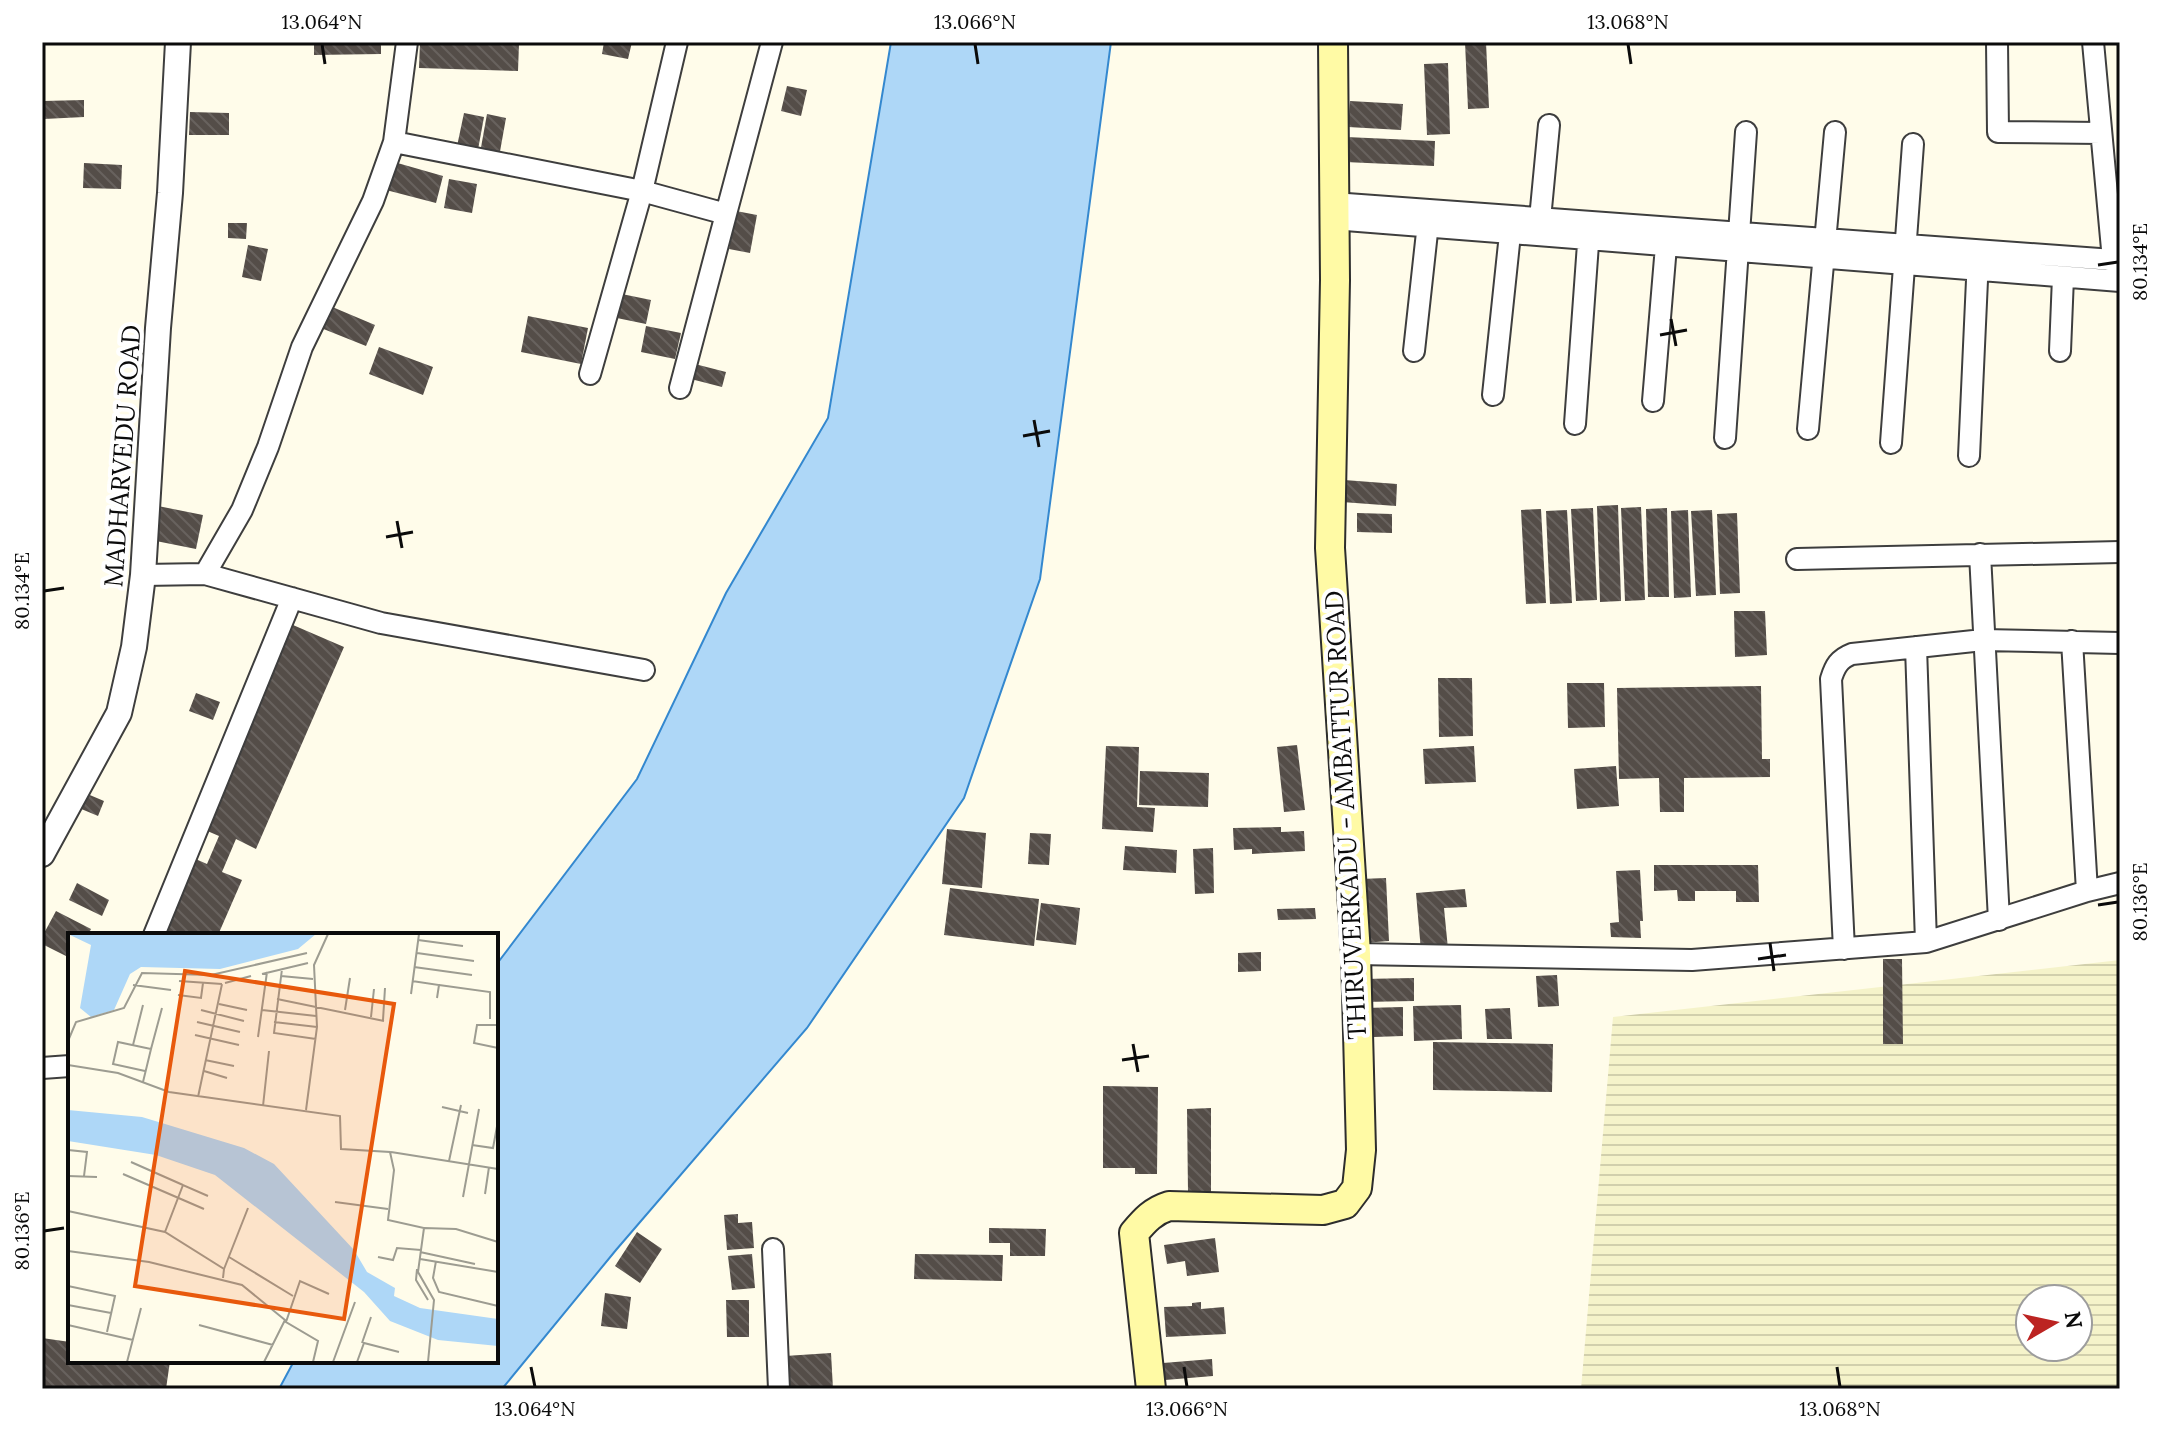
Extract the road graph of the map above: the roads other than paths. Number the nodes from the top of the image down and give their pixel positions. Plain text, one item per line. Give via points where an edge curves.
1 (178, 42) edge
2 (407, 42) edge
3 (677, 42) edge
4 (772, 42) edge
5 (1333, 42) edge
6 (1997, 42) edge
7 (2093, 42) edge
8 (1549, 125) dead end
9 (1746, 132) dead end
10 (1835, 132) dead end
11 (2101, 133) junction
12 (394, 142) junction
13 (1913, 144) dead end
14 (642, 191) junction
15 (1333, 211) junction
16 (726, 214) junction
17 (1428, 218) junction
18 (1540, 219) junction
19 (1588, 231) junction
20 (1510, 234) junction
21 (1737, 242) junction
22 (1666, 246) junction
23 (1824, 249) junction
24 (1905, 255) junction
25 (1978, 260) junction
26 (2117, 267) edge
27 (2063, 277) junction
28 (2120, 281) edge
29 (1414, 351) dead end
30 (2060, 351) dead end
31 (590, 374) dead end
32 (680, 388) dead end
33 (1493, 395) dead end
34 (1653, 401) dead end
35 (1575, 424) dead end
36 (1808, 429) dead end
37 (1725, 438) dead end
38 (1891, 443) dead end
39 (1969, 456) dead end
40 (2120, 552) edge
41 (1980, 554) junction
42 (1797, 559) dead end
43 (205, 574) junction
44 (143, 575) junction
45 (292, 598) junction
46 (1983, 640) junction
47 (2072, 641) junction
48 (2120, 643) edge
49 (1916, 647) junction
50 (644, 670) dead end
51 (42, 854) edge
52 (2120, 883) edge
53 (2087, 891) junction
54 (1999, 920) junction
55 (155, 933) edge
56 (1926, 942) junction
57 (1844, 949) junction
58 (1356, 954) junction
59 (68, 1066) edge
60 (42, 1068) edge
61 (773, 1249) dead end
62 (779, 1389) edge
63 (1151, 1389) edge

1 - 44 street, MADHARVEDU ROAD
2 - 12 street
3 - 14 street
4 - 16 street
5 - 15 main road, THIRUVERKADU - AMBATTUR ROAD
6 - 11 street via 1998,132
7 - 11 street
8 - 18 street
9 - 21 street
10 - 23 street
11 - 26 street
12 - 14 street
12 - 43 street via 373,201 302,347 242,510
13 - 24 street
14 - 16 street
14 - 31 street
15 - 17 street
15 - 58 main road, THIRUVERKADU - AMBATTUR ROAD via 1330,548
16 - 32 street
17 - 18 street
17 - 20 street
17 - 29 street
18 - 19 street
19 - 20 street
19 - 21 street
19 - 22 street
19 - 35 street
20 - 33 street
21 - 22 street
21 - 23 street
21 - 37 street
22 - 34 street
23 - 24 street
23 - 36 street
24 - 25 street
24 - 38 street
25 - 26 street
25 - 27 street
25 - 39 street
27 - 28 street
27 - 30 street
40 - 41 street
41 - 42 street
41 - 46 street
43 - 44 street
43 - 45 street
44 - 51 street, MADHARVEDU ROAD via 119,713
45 - 50 street via 381,623
45 - 55 street
46 - 47 street
46 - 49 street
46 - 54 street
47 - 48 street
47 - 53 street
49 - 56 street
49 - 57 street via 1852,654 1835,666 1831,679
52 - 53 street
53 - 54 street
54 - 56 street
56 - 57 street
57 - 58 street via 1692,960
58 - 63 main road, THIRUVERKADU - AMBATTUR ROAD via 1361,1150 1357,1188 1345,1204 1323,1210 1169,1206 1147,1217 1134,1233
59 - 60 street
61 - 62 street

